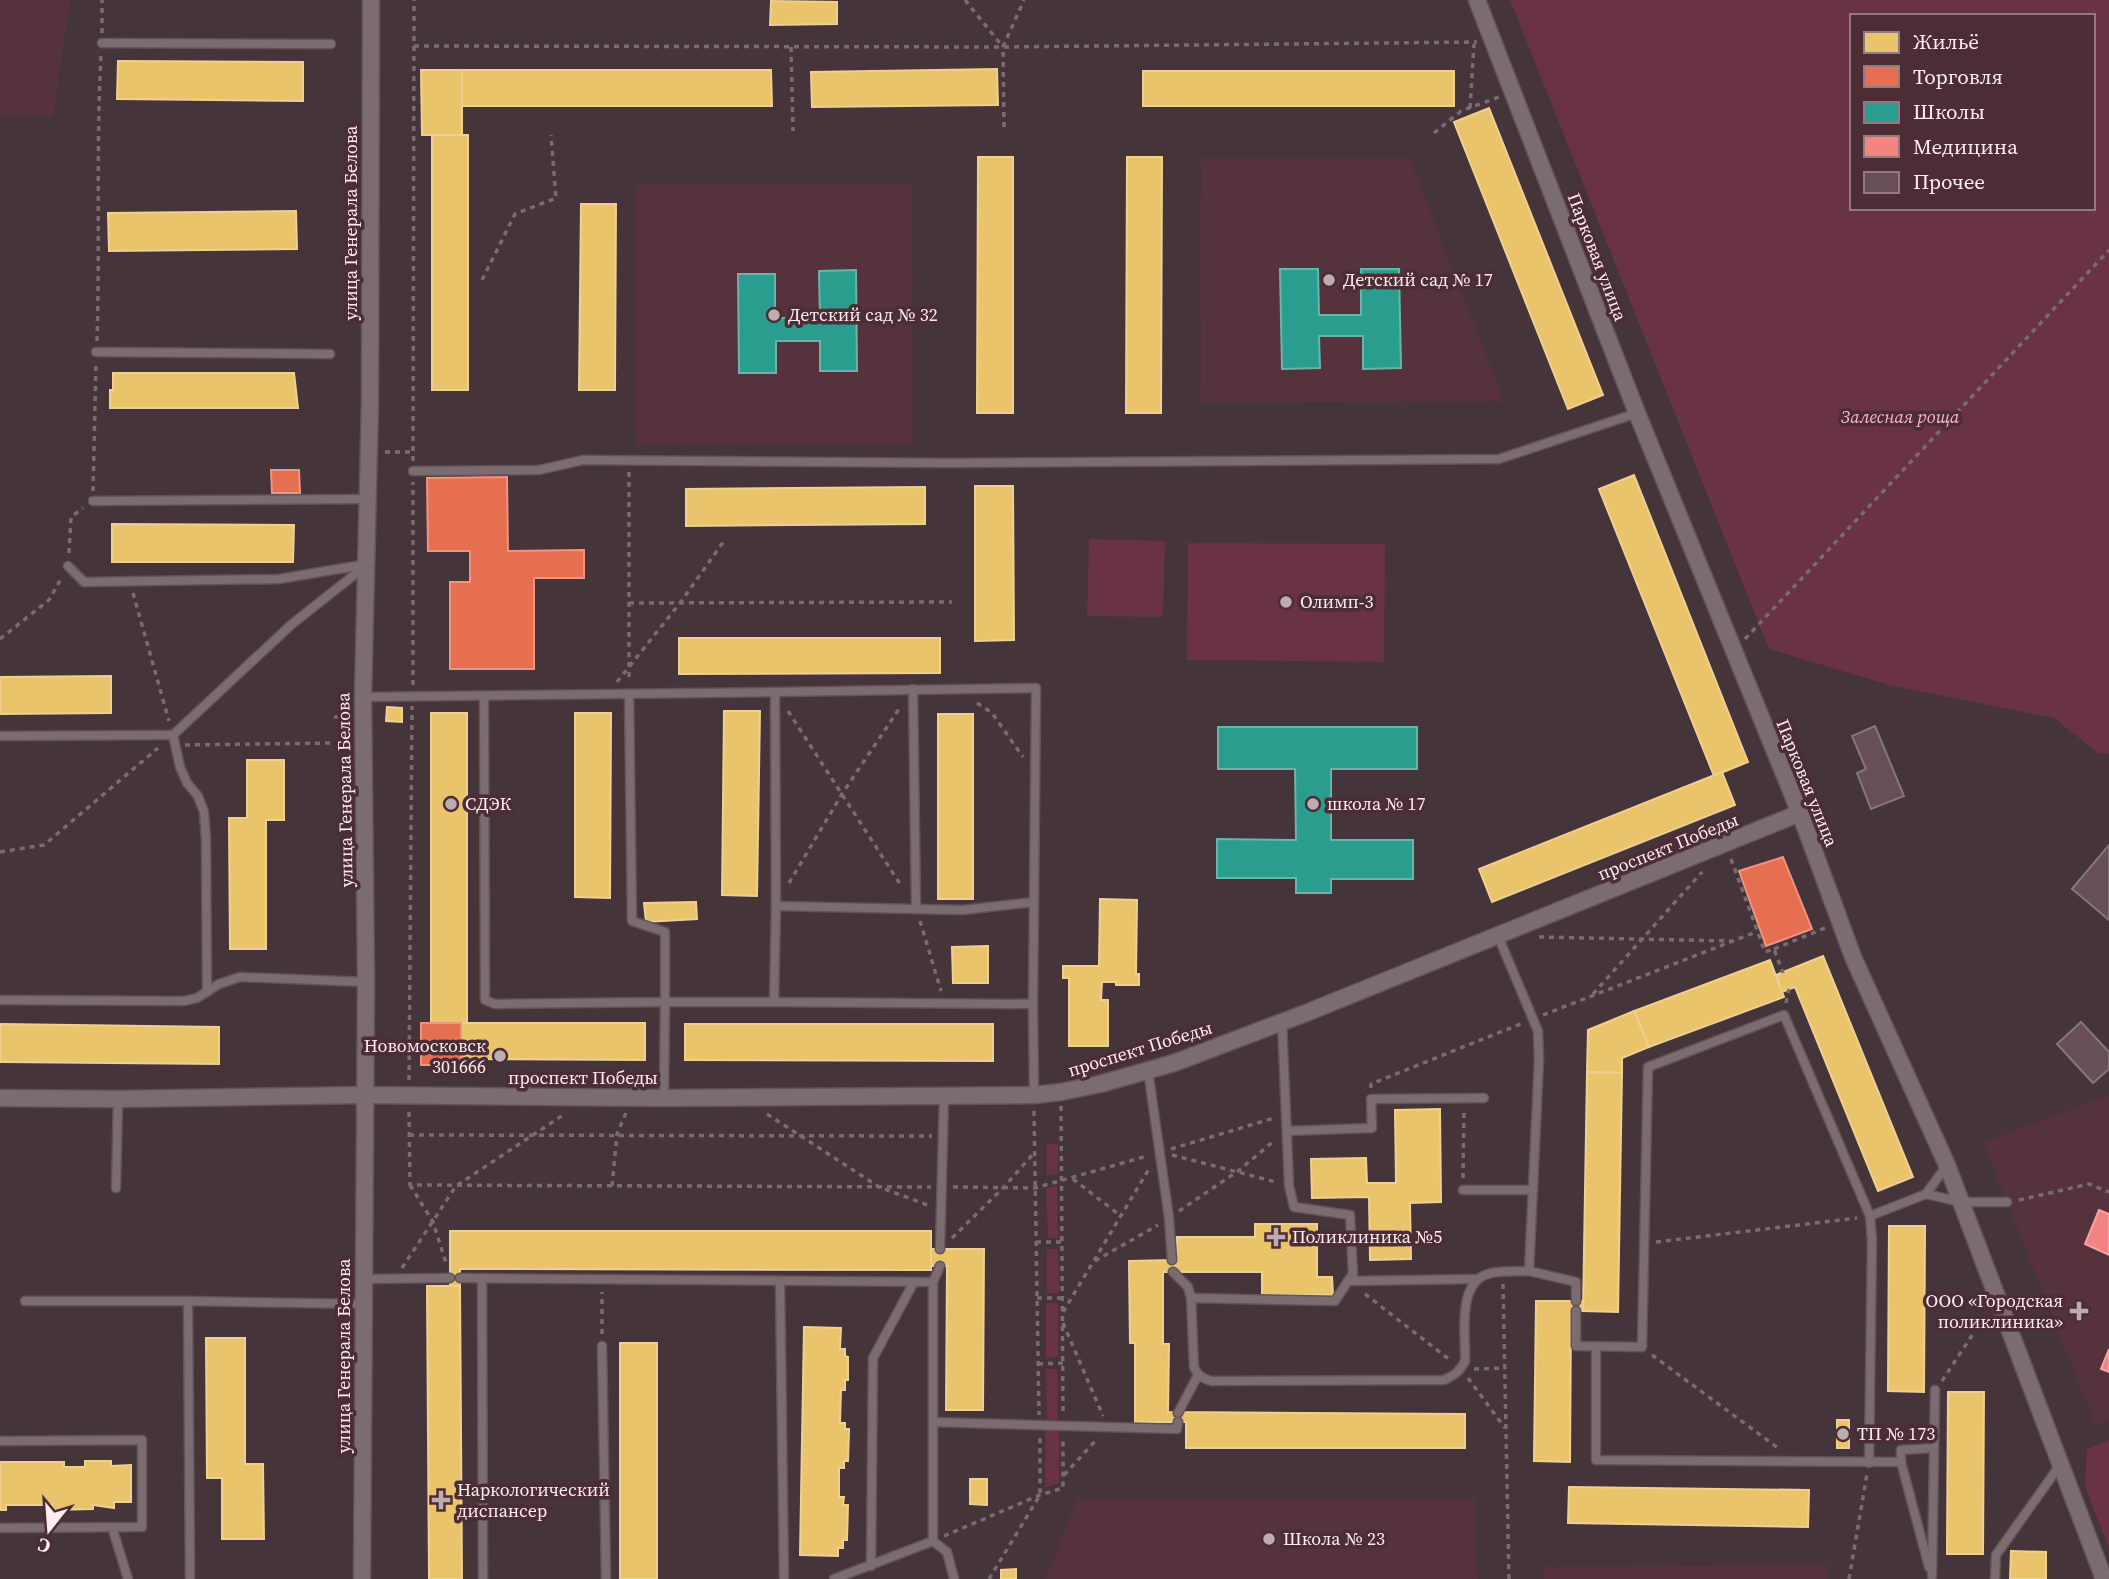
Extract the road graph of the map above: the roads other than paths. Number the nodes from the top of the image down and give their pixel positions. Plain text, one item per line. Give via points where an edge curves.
1 (370, 0) edge
2 (1478, 0) edge
3 (102, 43) road end
4 (331, 44) dead end
5 (96, 352) road end
6 (330, 354) dead end
7 (1637, 413) junction
8 (413, 471) road end
9 (368, 499) junction
10 (93, 501) road end
11 (368, 564) junction
12 (68, 566) road end
13 (913, 689) junction
14 (775, 692) junction
15 (629, 694) junction
16 (484, 696) junction
17 (363, 697) junction
18 (173, 735) junction
19 (0, 736) edge
20 (1800, 813) junction
21 (1034, 902) junction
22 (776, 906) junction
23 (916, 909) junction
24 (1498, 936) junction
25 (366, 982) junction
26 (207, 992) junction
27 (0, 1000) edge
28 (665, 1002) junction
29 (774, 1002) junction
30 (1033, 1004) junction
31 (1282, 1022) junction
32 (1148, 1070) junction
33 (364, 1095) junction
34 (1034, 1095) junction
35 (944, 1096) junction
36 (0, 1098) edge
37 (664, 1098) junction
38 (1484, 1098) dead end
39 (118, 1099) junction
40 (1287, 1131) junction
41 (1947, 1165) junction
42 (116, 1188) dead end
43 (1463, 1190) road end
44 (1533, 1191) junction
45 (1926, 1194) junction
46 (1961, 1202) junction
47 (2007, 1202) road end
48 (1870, 1216) junction
49 (940, 1249) road end
50 (1172, 1260) dead end
51 (940, 1266) dead end
52 (1529, 1271) junction
53 (1173, 1272) dead end
54 (450, 1278) road end
55 (460, 1278) dead end
56 (482, 1278) junction
57 (363, 1279) junction
58 (1477, 1279) junction
59 (780, 1281) junction
60 (1348, 1281) junction
61 (914, 1282) junction
62 (933, 1282) junction
63 (1191, 1298) junction
64 (25, 1301) dead end
65 (188, 1301) junction
66 (1576, 1301) dead end
67 (363, 1304) junction
68 (1576, 1311) dead end
69 (602, 1346) road end
70 (1596, 1347) junction
71 (1198, 1375) junction
72 (1935, 1390) road end
73 (933, 1422) junction
74 (0, 1441) edge
75 (1934, 1448) junction
76 (1901, 1462) junction
77 (1869, 1463) junction
78 (2060, 1465) junction
79 (112, 1527) junction
80 (0, 1528) edge
81 (933, 1541) junction
82 (871, 1566) junction
83 (1932, 1577) edge
84 (128, 1579) edge
85 (190, 1579) edge
86 (362, 1579) edge
87 (483, 1579) edge
88 (606, 1579) edge
89 (783, 1579) edge
90 (834, 1579) edge
91 (954, 1579) edge
92 (1995, 1579) edge
93 (2104, 1579) edge

1 - 9 street, улица Генерала Белова
2 - 7 street, Парковая улица
3 - 4 lane
5 - 6 lane
7 - 8 lane via 1499,459 583,460 539,470
7 - 20 street, Парковая улица
9 - 10 lane
9 - 11 street, улица Генерала Белова
11 - 12 lane via 279,579 84,582
11 - 17 street, улица Генерала Белова
11 - 18 lane via 292,624
13 - 14 lane
13 - 21 lane via 1036,688
13 - 23 lane
14 - 15 lane
14 - 22 lane
15 - 16 lane
15 - 28 lane via 632,921 666,932
16 - 17 lane
16 - 28 lane via 485,1000 495,1004
17 - 25 street, улица Генерала Белова
18 - 19 lane
18 - 26 lane via 180,767 204,812
20 - 24 street, проспект Победы
20 - 41 street, Парковая улица via 1853,957
21 - 23 lane via 962,910
21 - 30 lane
22 - 23 lane
22 - 29 lane
24 - 31 street, проспект Победы
24 - 44 lane via 1538,1031
25 - 26 lane via 240,977
25 - 33 street, улица Генерала Белова
26 - 27 lane via 184,1000
28 - 29 lane
28 - 37 lane
29 - 30 lane
30 - 34 lane
31 - 32 street, проспект Победы
31 - 40 lane
32 - 34 street, проспект Победы
32 - 50 lane
33 - 37 street, проспект Победы
33 - 39 street, проспект Победы
33 - 57 street, улица Генерала Белова
34 - 35 street, проспект Победы
35 - 37 street, проспект Победы
35 - 49 lane
36 - 39 street, проспект Победы
38 - 40 lane via 1371,1099 1371,1128
39 - 42 lane
40 - 60 lane via 1294,1207 1350,1215 1353,1275
41 - 45 lane
41 - 46 street, Парковая улица
43 - 44 lane
44 - 52 lane
45 - 46 lane
45 - 48 lane
46 - 47 lane
46 - 78 street, Парковая улица
48 - 70 lane via 1784,1016 1648,1068 1642,1347
48 - 77 lane
51 - 62 lane
52 - 58 lane
52 - 66 lane via 1576,1282
53 - 63 lane via 1188,1287
54 - 57 lane
55 - 56 lane
56 - 59 lane
56 - 87 lane
57 - 67 street, улица Генерала Белова
58 - 60 lane
58 - 71 lane via 1466,1303 1465,1361 1454,1376 1444,1380 1211,1381
59 - 61 lane
59 - 89 lane
60 - 63 lane via 1335,1301
61 - 62 lane
61 - 82 lane via 873,1357
62 - 73 lane
63 - 71 lane via 1192,1355
64 - 65 lane
65 - 67 lane
65 - 85 lane
67 - 86 street, улица Генерала Белова
68 - 70 lane via 1576,1346
69 - 88 lane
70 - 77 lane via 1596,1460
71 - 73 lane via 1177,1429
72 - 75 lane
73 - 81 lane
74 - 79 lane via 142,1440 142,1527
75 - 76 lane via 1901,1450
75 - 83 lane
76 - 77 lane
76 - 83 lane
78 - 92 lane via 1996,1555
78 - 93 street, Парковая улица
79 - 80 lane
79 - 84 lane
81 - 82 lane
81 - 91 lane via 947,1552
82 - 90 lane

